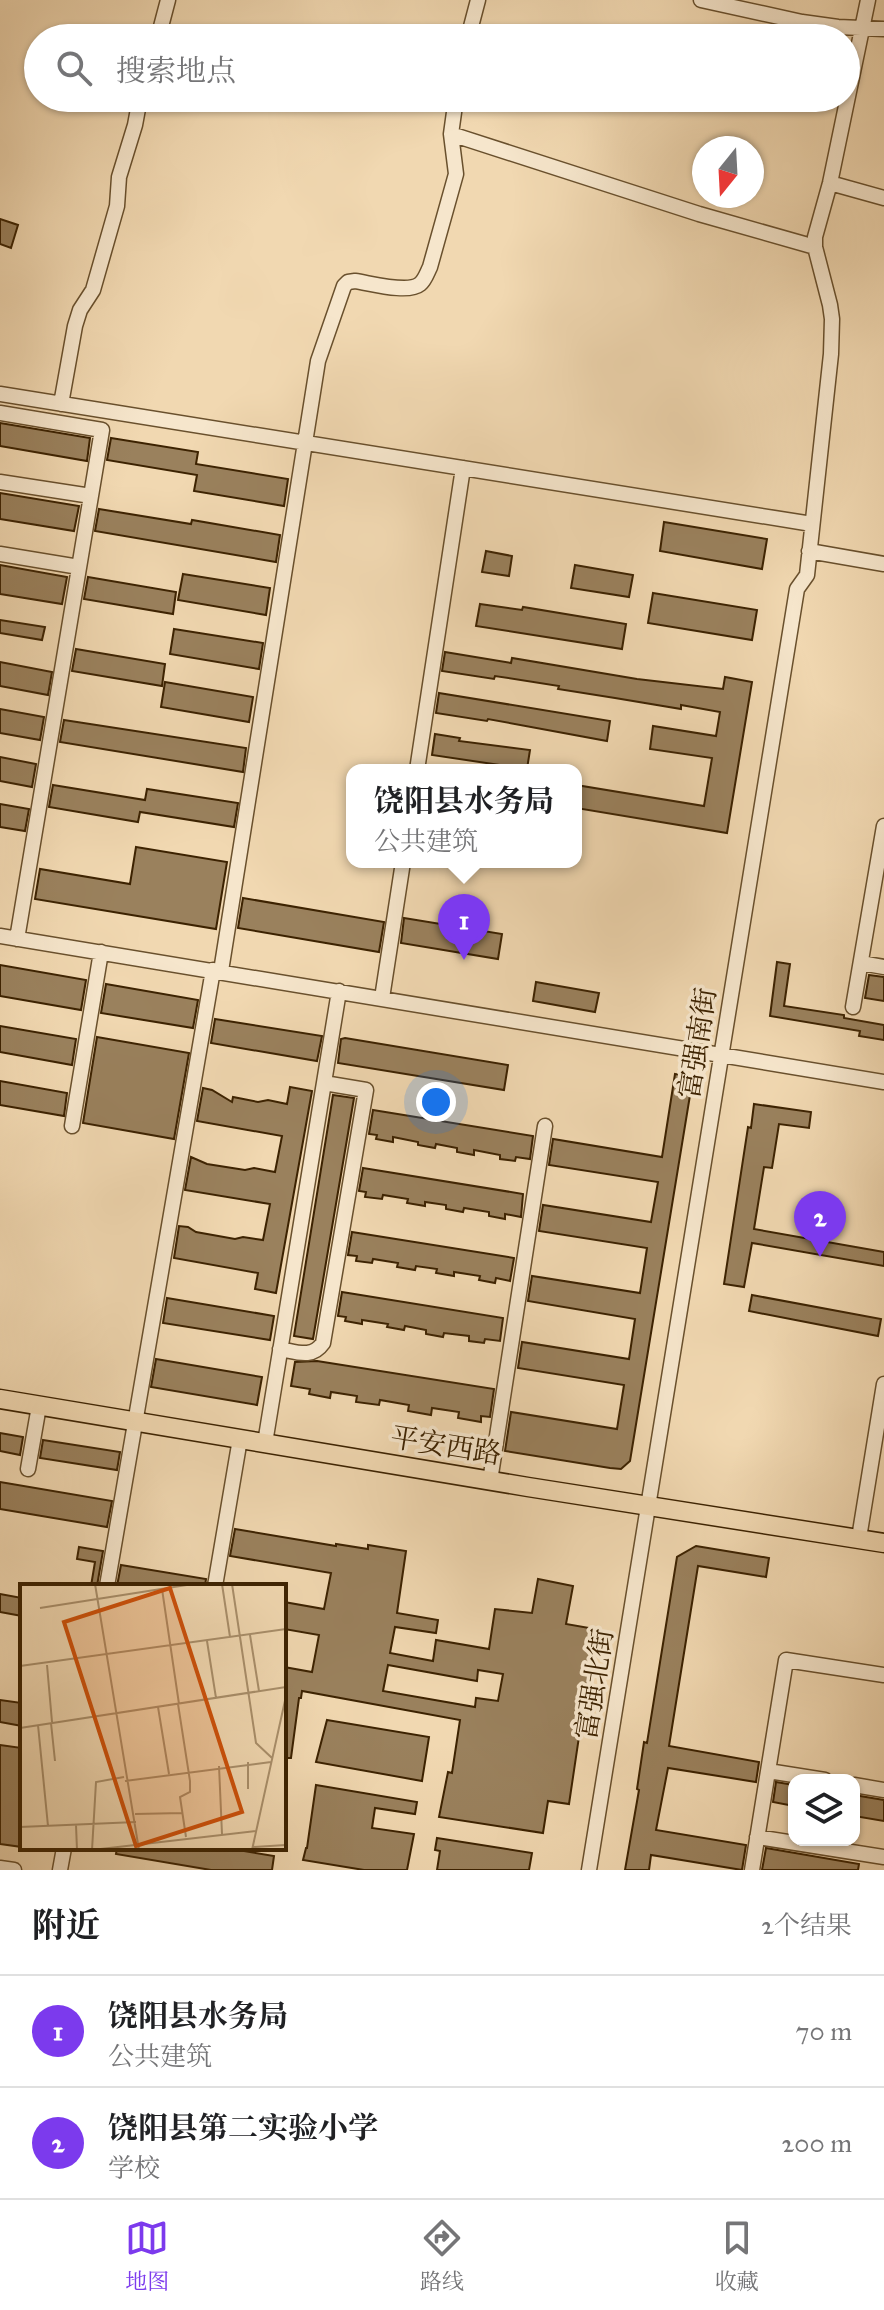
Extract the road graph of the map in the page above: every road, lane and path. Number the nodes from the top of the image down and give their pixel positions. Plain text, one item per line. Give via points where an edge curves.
1 (168, 0) edge
2 (478, 0) edge
3 (701, 0) edge
4 (868, 0) edge
5 (754, 6) edge
6 (162, 24) edge
7 (472, 24) edge
8 (814, 24) edge
9 (862, 27) junction
10 (884, 29) edge
11 (860, 37) edge
12 (137, 112) edge
13 (454, 112) edge
14 (845, 112) edge
15 (451, 134) junction
16 (830, 183) junction
17 (884, 198) edge
18 (815, 247) junction
19 (0, 394) edge
20 (61, 404) junction
21 (0, 413) edge
22 (305, 442) junction
23 (463, 468) junction
24 (0, 482) edge
25 (91, 496) junction
26 (812, 524) junction
27 (809, 551) junction
28 (0, 554) edge
29 (884, 564) edge
30 (79, 567) junction
31 (418, 764) edge
32 (884, 826) edge
33 (402, 868) edge
34 (878, 895) edge
35 (0, 936) edge
36 (17, 939) junction
37 (101, 952) junction
38 (861, 963) junction
39 (884, 967) edge
40 (217, 971) junction
41 (339, 991) junction
42 (382, 998) junction
43 (853, 1007) dead end
44 (722, 1055) junction
45 (884, 1082) edge
46 (324, 1083) junction
47 (72, 1126) dead end
48 (545, 1126) dead end
49 (280, 1349) junction
50 (884, 1384) edge
51 (0, 1399) edge
52 (39, 1406) junction
53 (135, 1421) junction
54 (240, 1439) junction
55 (265, 1443) junction
56 (28, 1469) dead end
57 (490, 1481) junction
58 (649, 1506) junction
59 (859, 1538) junction
60 (884, 1543) edge
61 (107, 1584) edge
62 (215, 1584) edge
63 (884, 1675) edge
64 (768, 1771) junction
65 (788, 1774) edge
66 (860, 1786) edge
67 (884, 1790) edge
68 (757, 1837) junction
69 (64, 1850) edge
70 (884, 1857) edge
71 (0, 1868) edge
72 (14, 1870) edge
73 (60, 1870) edge
74 (589, 1870) edge
75 (752, 1870) edge

1 - 6 street
2 - 7 street
3 - 5 street
4 - 9 street
5 - 8 street
9 - 10 street
9 - 11 street
12 - 20 street via 93,290 75,326
13 - 15 street
14 - 16 street
15 - 18 street
15 - 22 street via 456,174 424,280 407,289 355,281 344,286 318,361
16 - 17 street
16 - 18 street
18 - 26 street, 富强南街 via 832,319
19 - 20 street
20 - 22 street
21 - 25 street via 102,430
22 - 23 street
22 - 40 street
23 - 26 street
23 - 31 street
24 - 25 street
25 - 30 street
26 - 27 street, 富强南街
27 - 29 street
27 - 44 street, 富强南街 via 807,575 797,589
28 - 30 street
30 - 36 street
32 - 34 street
33 - 42 street
34 - 38 street
35 - 36 street
36 - 37 street
37 - 40 street
37 - 47 street
38 - 39 street
38 - 43 street
40 - 41 street
40 - 53 street
41 - 42 street
41 - 46 street
42 - 44 street
44 - 45 street
44 - 58 street, 富强南街
46 - 49 street
46 - 49 street via 366,1090 323,1343 311,1354
48 - 57 street
49 - 55 street
50 - 59 street
51 - 52 main road, 平安西路
52 - 53 main road, 平安西路
52 - 56 street
53 - 54 main road, 平安西路
53 - 61 street
54 - 55 main road, 平安西路
54 - 62 street
55 - 57 main road, 平安西路
57 - 58 main road, 平安西路
58 - 59 main road, 平安西路
58 - 74 street, 富强北街
59 - 60 main road, 平安西路
63 - 64 street via 786,1660
64 - 65 street
64 - 68 street
66 - 67 street
68 - 70 street
68 - 75 street
69 - 73 street
71 - 72 street

